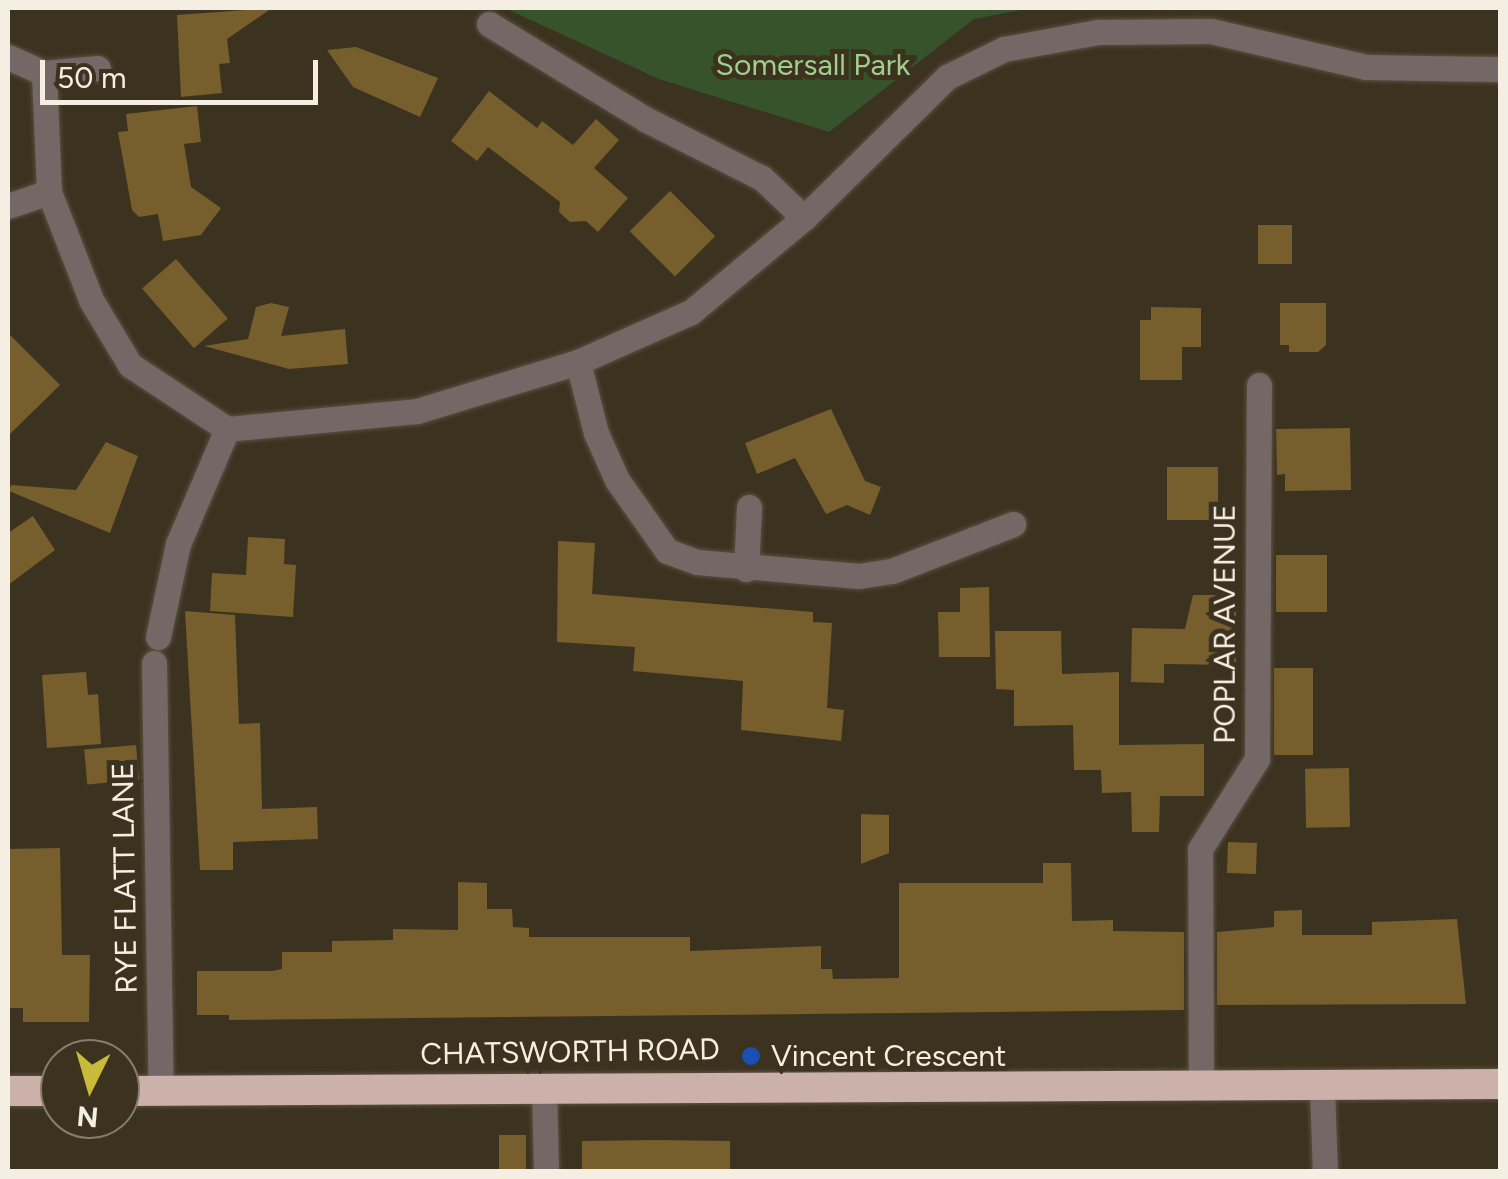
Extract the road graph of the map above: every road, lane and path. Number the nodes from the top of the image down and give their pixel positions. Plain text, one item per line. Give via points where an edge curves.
1 (489, 24) dead end
2 (8, 58) edge
3 (98, 68) dead end
4 (1500, 69) edge
5 (44, 74) junction
6 (49, 192) junction
7 (8, 206) edge
8 (804, 218) junction
9 (578, 362) junction
10 (1259, 385) dead end
11 (227, 429) junction
12 (749, 507) dead end
13 (1013, 524) dead end
14 (746, 569) junction
15 (158, 637) dead end
16 (154, 663) dead end
17 (1500, 1084) edge
18 (1201, 1086) junction
19 (544, 1088) junction
20 (1322, 1088) junction
21 (40, 1091) edge
22 (140, 1091) edge
23 (161, 1091) junction
24 (8, 1092) edge
25 (546, 1172) edge
26 (1325, 1172) edge

1 - 8 street via 645,119 762,178
2 - 5 street
3 - 5 street
4 - 8 street via 1366,67 1211,30 1098,32 1004,49 947,77
5 - 6 street
6 - 7 street
6 - 11 street via 91,300 130,365
8 - 9 street via 692,312
9 - 11 street via 417,411
9 - 14 street via 596,433 618,480 667,551
10 - 18 street, POPLAR AVENUE via 1257,759 1200,849
11 - 15 street via 178,544
12 - 14 street
13 - 14 street via 892,571 859,576
16 - 23 street, RYE FLATT LANE
17 - 20 highway, CHATSWORTH ROAD
18 - 19 highway, CHATSWORTH ROAD
18 - 20 highway, CHATSWORTH ROAD
19 - 23 highway, CHATSWORTH ROAD
19 - 25 street
20 - 26 street
21 - 24 highway
22 - 23 highway, CHATSWORTH ROAD

